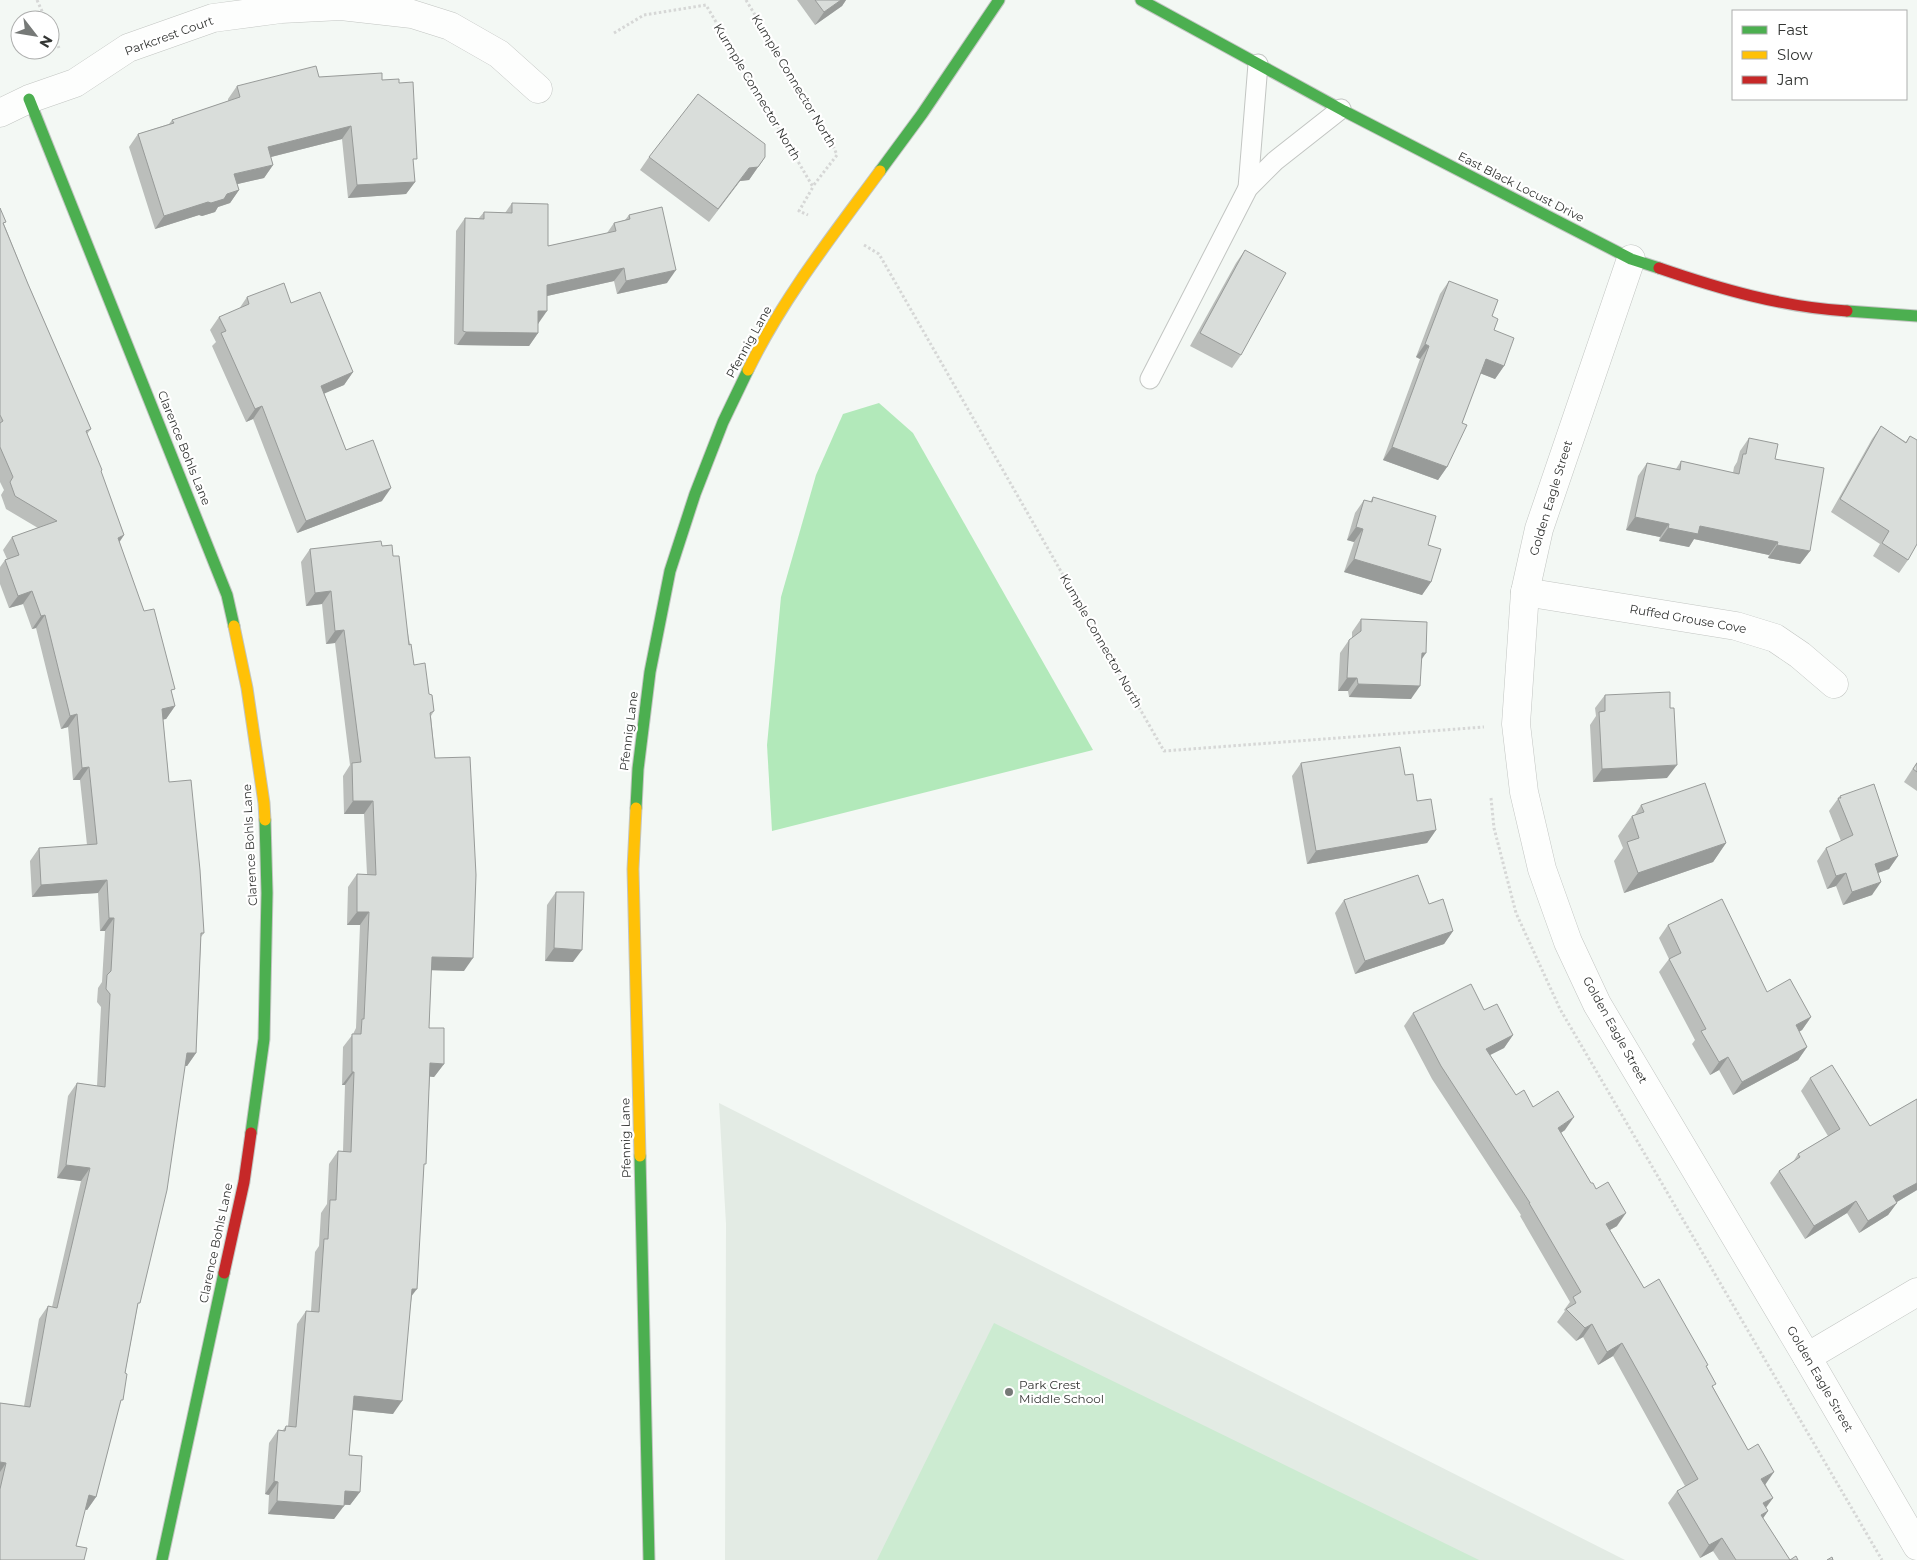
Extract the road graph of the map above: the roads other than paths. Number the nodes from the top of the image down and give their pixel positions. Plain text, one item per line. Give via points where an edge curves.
1 (999, 0) edge
2 (1141, 0) edge
3 (1258, 64) junction
4 (538, 89) dead end
5 (29, 99) junction
6 (1341, 109) junction
7 (0, 112) edge
8 (1248, 188) junction
9 (1632, 259) junction
10 (1917, 316) edge
11 (1150, 379) dead end
12 (1525, 592) junction
13 (1834, 684) dead end
14 (1917, 1292) edge
15 (1807, 1357) junction
16 (1917, 1546) edge
17 (162, 1560) edge
18 (649, 1560) edge

1 - 18 street, Pfennig Lane via 922,114 803,276 756,354 723,422 670,570 650,672 638,769 633,869
2 - 3 street, East Black Locust Drive
3 - 6 street, East Black Locust Drive
3 - 8 lane
4 - 5 street, Parkcrest Court via 499,54 450,26 412,14 341,6 281,9 213,18 128,48 75,83
5 - 7 street, Parkcrest Court
5 - 17 street, Clarence Bohls Lane via 227,595 247,688 264,803 268,893 262,1049 244,1182
6 - 8 lane
6 - 9 street, East Black Locust Drive
8 - 11 lane
9 - 10 street, East Black Locust Drive via 1758,298 1805,307
9 - 12 street, Golden Eagle Street via 1539,529
12 - 13 street, Ruffed Grouse Cove via 1736,626 1775,638
12 - 15 street, Golden Eagle Street via 1516,724 1524,792 1542,869 1568,942 1597,1004
14 - 15 street
15 - 16 street, Golden Eagle Street

